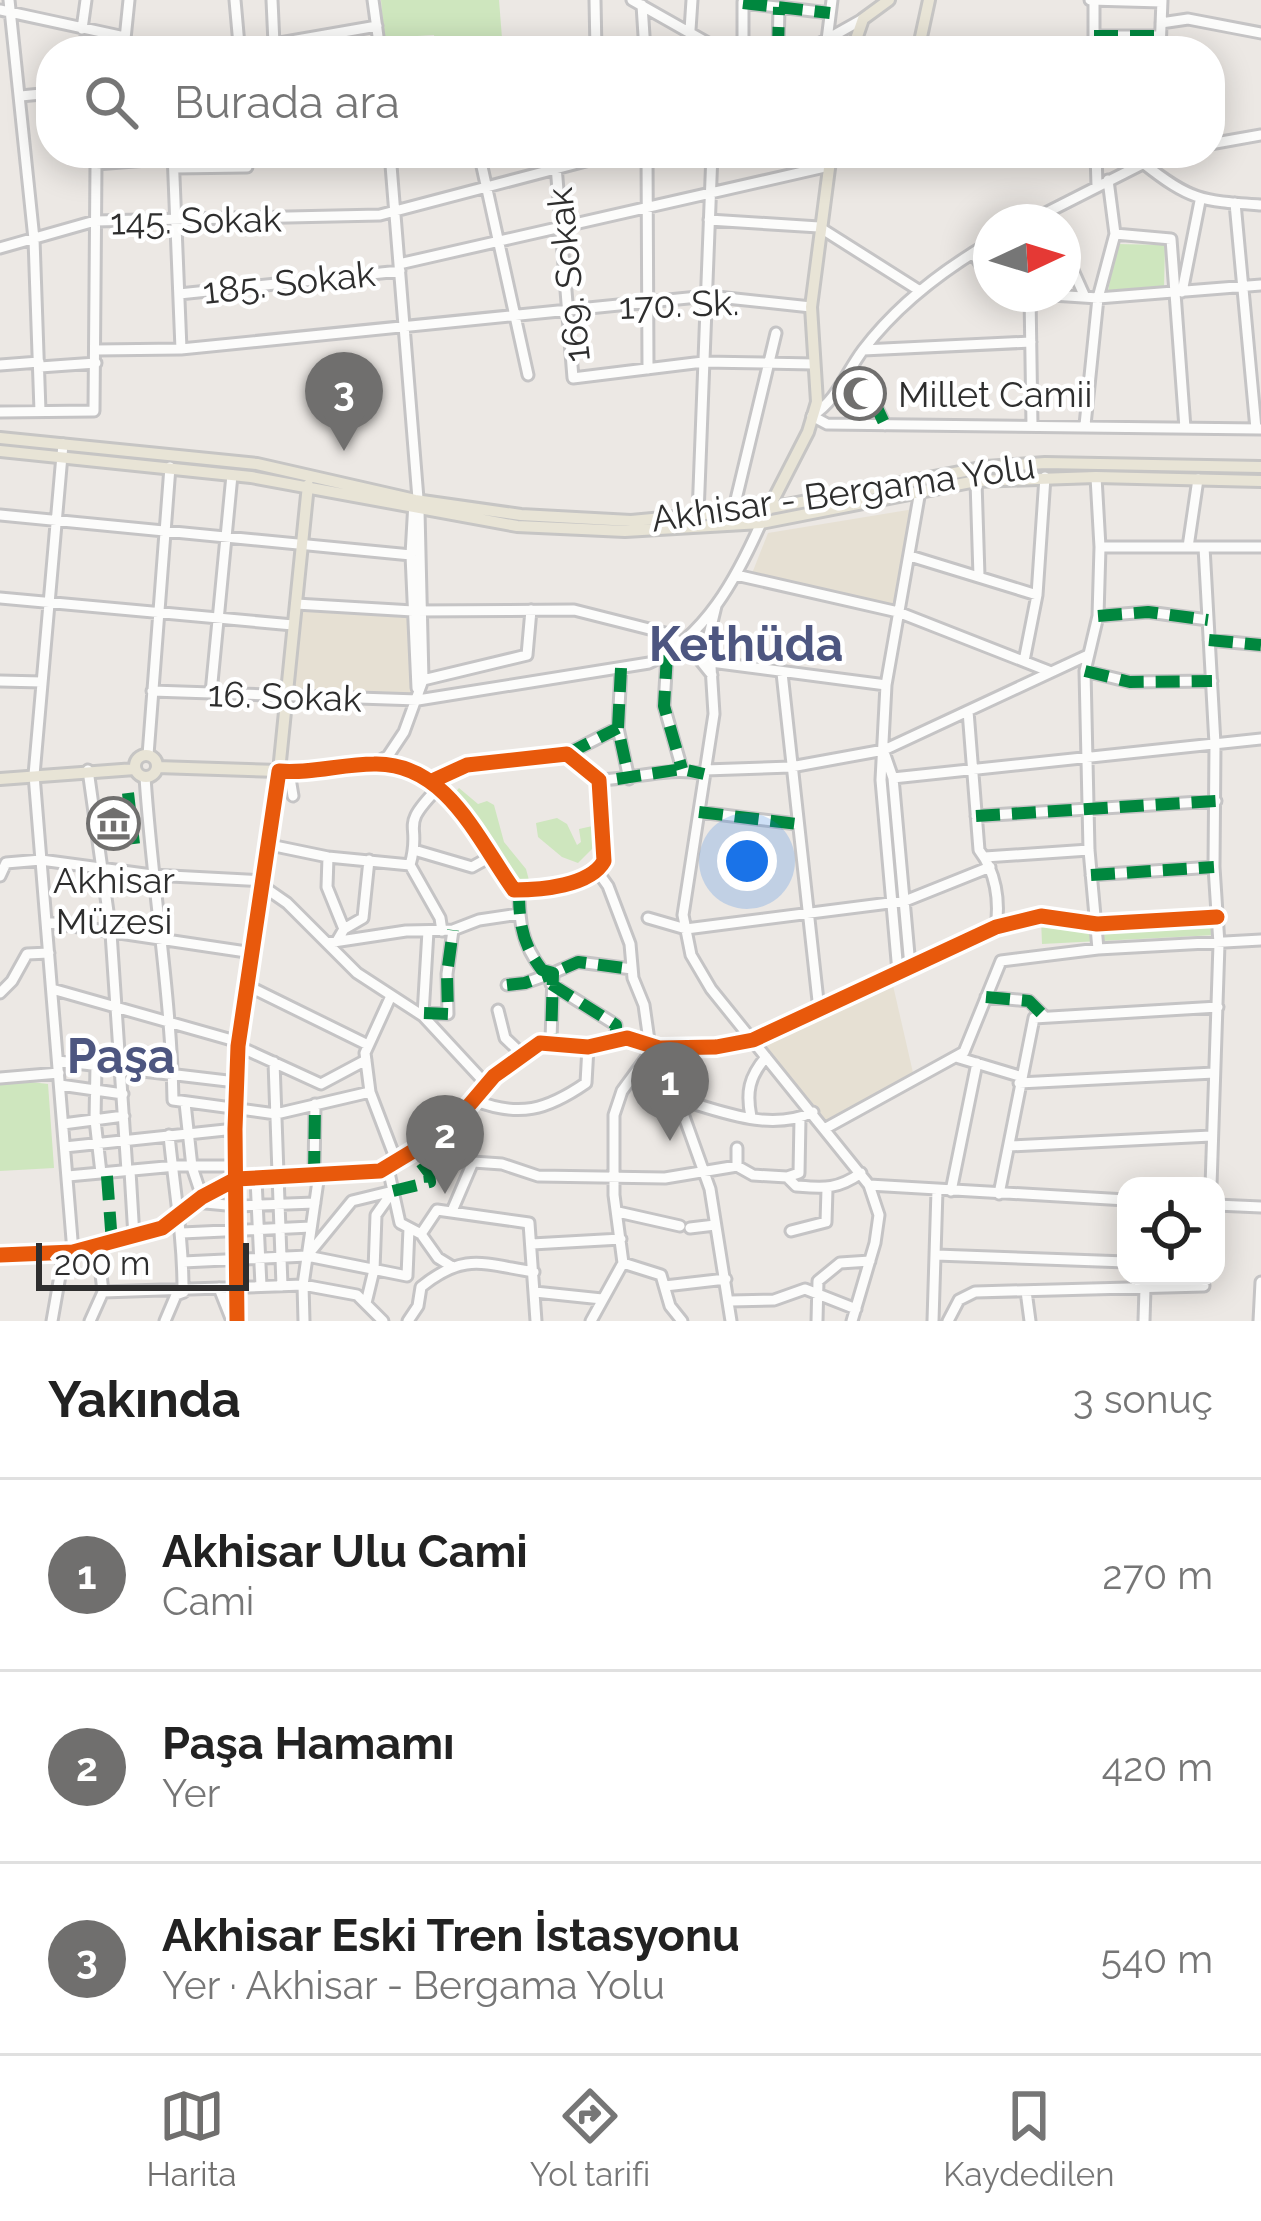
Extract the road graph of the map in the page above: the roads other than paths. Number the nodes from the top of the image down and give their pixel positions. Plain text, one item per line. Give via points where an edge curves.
1 (86, 0) edge
2 (131, 0) edge
3 (236, 0) edge
4 (272, 0) edge
5 (374, 0) edge
6 (596, 0) edge
7 (692, 0) edge
8 (832, 0) edge
9 (889, 0) edge
10 (929, 0) edge
11 (1092, 0) edge
12 (1162, 1) edge
13 (639, 2) edge
14 (743, 2) edge
15 (6, 7) edge
16 (779, 8) junction
17 (830, 13) junction
18 (863, 19) junction
19 (1161, 23) junction
20 (377, 26) junction
21 (82, 28) junction
22 (690, 31) junction
23 (1261, 33) edge
24 (113, 36) edge
25 (125, 36) edge
26 (238, 36) edge
27 (274, 36) edge
28 (320, 36) edge
29 (378, 36) edge
30 (596, 36) edge
31 (643, 36) edge
32 (698, 36) edge
33 (743, 36) edge
34 (778, 36) edge
35 (827, 36) edge
36 (834, 36) edge
37 (857, 36) edge
38 (921, 36) edge
39 (1094, 36) joint
40 (1160, 36) joint
41 (36, 94) edge
42 (21, 96) junction
43 (1261, 135) edge
44 (1225, 141) edge
45 (96, 168) edge
46 (174, 168) edge
47 (391, 168) edge
48 (482, 168) edge
49 (556, 168) joint
50 (647, 168) edge
51 (711, 168) edge
52 (797, 168) edge
53 (829, 168) edge
54 (1096, 168) edge
55 (1134, 168) edge
56 (1148, 168) edge
57 (1108, 180) junction
58 (486, 185) junction
59 (1097, 186) junction
60 (709, 192) junction
61 (1200, 201) junction
62 (1235, 203) junction
63 (1069, 204) edge
64 (1261, 205) edge
65 (647, 206) junction
66 (394, 208) junction
67 (709, 220) junction
68 (94, 221) junction
69 (177, 222) junction
70 (819, 227) junction
71 (561, 229) junction
72 (1115, 234) junction
73 (34, 238) junction
74 (498, 241) junction
75 (0, 248) edge
76 (973, 253) edge
77 (400, 268) junction
78 (1261, 285) edge
79 (1245, 287) junction
80 (1081, 288) edge
81 (920, 291) junction
82 (1178, 293) junction
83 (179, 294) junction
84 (708, 296) junction
85 (1081, 297) edge
86 (1085, 297) junction
87 (1098, 298) junction
88 (648, 301) junction
89 (811, 307) junction
90 (566, 312) junction
91 (1030, 312) edge
92 (515, 317) junction
93 (404, 328) junction
94 (776, 333) dead end
95 (1031, 342) junction
96 (182, 349) junction
97 (96, 350) junction
98 (863, 350) junction
99 (703, 362) junction
100 (96, 363) junction
101 (771, 363) junction
102 (814, 364) junction
103 (0, 365) edge
104 (39, 365) junction
105 (648, 369) junction
106 (850, 373) junction
107 (528, 375) dead end
108 (40, 411) junction
109 (0, 412) edge
110 (812, 416) junction
111 (885, 425) junction
112 (1084, 425) junction
113 (1032, 426) junction
114 (1185, 428) junction
115 (1259, 429) edge
116 (0, 438) edge
117 (62, 450) junction
118 (0, 452) edge
119 (170, 467) junction
120 (1261, 467) edge
121 (232, 475) junction
122 (1045, 477) junction
123 (1096, 477) junction
124 (1198, 479) junction
125 (1261, 481) edge
126 (309, 482) junction
127 (976, 482) junction
128 (920, 491) junction
129 (415, 507) junction
130 (770, 508) junction
131 (733, 512) junction
132 (0, 515) edge
133 (698, 515) junction
134 (55, 518) junction
135 (761, 523) junction
136 (168, 531) junction
137 (226, 537) junction
138 (302, 545) junction
139 (1100, 547) junction
140 (1188, 547) junction
141 (1204, 547) junction
142 (1261, 547) edge
143 (411, 555) junction
144 (910, 556) junction
145 (736, 575) junction
146 (979, 576) junction
147 (1037, 595) junction
148 (0, 598) edge
149 (48, 602) junction
150 (296, 604) junction
151 (716, 606) junction
152 (416, 610) junction
153 (531, 610) junction
154 (161, 612) junction
155 (898, 612) junction
156 (1098, 616) junction
157 (218, 618) junction
158 (1208, 620) junction
159 (293, 625) junction
160 (1209, 640) junction
161 (680, 642) junction
162 (1261, 645) edge
163 (667, 655) junction
164 (1088, 655) junction
165 (1024, 661) junction
166 (710, 662) junction
167 (622, 668) junction
168 (1084, 670) junction
169 (1053, 672) junction
170 (782, 673) junction
171 (712, 675) junction
172 (423, 680) junction
173 (0, 681) edge
174 (1212, 681) junction
175 (42, 682) junction
176 (886, 685) junction
177 (152, 691) junction
178 (212, 693) junction
179 (286, 698) junction
180 (418, 700) junction
181 (968, 711) junction
182 (618, 728) junction
183 (1261, 739) edge
184 (1215, 744) junction
185 (884, 749) junction
186 (567, 754) junction
187 (148, 755) junction
188 (1087, 755) junction
189 (374, 764) junction
190 (157, 767) junction
191 (791, 767) junction
192 (682, 769) junction
193 (88, 770) junction
194 (973, 771) junction
195 (284, 772) junction
196 (704, 772) junction
197 (140, 773) junction
198 (34, 775) junction
199 (893, 778) junction
200 (0, 779) edge
201 (629, 779) junction
202 (599, 780) junction
203 (435, 784) junction
204 (293, 796) dead end
205 (1216, 801) junction
206 (1088, 807) junction
207 (699, 812) junction
208 (976, 816) junction
209 (796, 824) junction
210 (270, 845) junction
211 (414, 850) junction
212 (1089, 850) junction
213 (328, 857) junction
214 (490, 857) junction
215 (41, 860) junction
216 (369, 860) junction
217 (987, 862) junction
218 (410, 865) junction
219 (99, 867) junction
220 (1214, 867) junction
221 (598, 872) junction
222 (152, 875) junction
223 (1091, 875) junction
224 (0, 876) edge
225 (265, 884) junction
226 (520, 890) junction
227 (905, 901) junction
228 (891, 902) junction
229 (805, 911) junction
230 (519, 914) junction
231 (1216, 917) junction
232 (648, 918) dead end
233 (46, 922) junction
234 (1097, 924) junction
235 (996, 927) junction
236 (344, 929) junction
237 (686, 929) junction
238 (447, 930) junction
239 (428, 931) junction
240 (111, 932) junction
241 (1261, 940) edge
242 (164, 942) junction
243 (332, 942) junction
244 (1219, 944) junction
245 (1098, 949) junction
246 (49, 953) junction
247 (253, 953) junction
248 (910, 966) junction
249 (632, 970) junction
250 (898, 972) junction
251 (552, 978) junction
252 (507, 985) dead end
253 (248, 986) junction
254 (52, 989) junction
255 (0, 993) edge
256 (986, 997) junction
257 (390, 998) junction
258 (1218, 1006) junction
259 (498, 1010) dead end
260 (819, 1010) junction
261 (117, 1011) junction
262 (423, 1015) junction
263 (1044, 1016) junction
264 (167, 1024) junction
265 (616, 1040) junction
266 (753, 1040) junction
267 (551, 1041) junction
268 (239, 1044) junction
269 (368, 1045) junction
270 (588, 1047) junction
271 (648, 1049) junction
272 (522, 1054) junction
273 (766, 1057) junction
274 (956, 1057) junction
275 (366, 1060) junction
276 (274, 1062) junction
277 (977, 1064) junction
278 (96, 1065) junction
279 (122, 1068) junction
280 (1214, 1072) junction
281 (59, 1073) junction
282 (172, 1073) junction
283 (0, 1078) edge
284 (1019, 1080) junction
285 (236, 1082) junction
286 (487, 1084) junction
287 (93, 1090) junction
288 (370, 1092) junction
289 (123, 1094) junction
290 (675, 1098) junction
291 (474, 1100) junction
292 (179, 1101) junction
293 (315, 1105) junction
294 (235, 1110) junction
295 (812, 1112) junction
296 (276, 1114) junction
297 (124, 1116) junction
298 (751, 1118) junction
299 (800, 1118) junction
300 (95, 1120) junction
301 (63, 1124) junction
302 (826, 1128) junction
303 (235, 1129) junction
304 (448, 1130) junction
305 (188, 1133) junction
306 (170, 1135) junction
307 (1211, 1136) junction
308 (126, 1140) junction
309 (98, 1143) junction
310 (1009, 1146) junction
311 (65, 1147) junction
312 (737, 1148) dead end
313 (473, 1162) junction
314 (393, 1165) junction
315 (236, 1166) junction
316 (736, 1166) junction
317 (172, 1167) junction
318 (192, 1167) junction
319 (129, 1171) junction
320 (704, 1171) junction
321 (101, 1173) junction
322 (861, 1173) junction
323 (316, 1175) junction
324 (68, 1176) junction
325 (277, 1177) junction
326 (614, 1177) junction
327 (787, 1177) junction
328 (1210, 1177) edge
329 (236, 1179) junction
330 (256, 1179) junction
331 (869, 1184) junction
332 (827, 1189) junction
333 (938, 1190) junction
334 (393, 1191) junction
335 (951, 1191) junction
336 (999, 1193) junction
337 (198, 1199) junction
338 (1117, 1200) edge
339 (315, 1203) junction
340 (278, 1205) junction
341 (1225, 1205) edge
342 (237, 1206) junction
343 (257, 1206) junction
344 (1261, 1207) edge
345 (452, 1211) junction
346 (618, 1212) junction
347 (176, 1218) junction
348 (716, 1226) junction
349 (311, 1228) junction
350 (409, 1228) junction
351 (257, 1229) junction
352 (280, 1229) junction
353 (237, 1230) junction
354 (791, 1231) dead end
355 (182, 1233) junction
356 (421, 1234) junction
357 (134, 1237) junction
358 (621, 1239) junction
359 (532, 1244) junction
360 (98, 1247) junction
361 (69, 1253) junction
362 (0, 1255) edge
363 (936, 1255) junction
364 (307, 1256) junction
365 (259, 1259) junction
366 (280, 1259) junction
367 (238, 1260) junction
368 (183, 1262) junction
369 (870, 1262) junction
370 (1117, 1262) edge
371 (623, 1263) junction
372 (451, 1266) junction
373 (374, 1270) junction
374 (534, 1272) junction
375 (726, 1279) junction
376 (1261, 1282) edge
377 (303, 1285) junction
378 (1204, 1285) edge
379 (261, 1286) junction
380 (282, 1286) junction
381 (665, 1286) junction
382 (239, 1287) junction
383 (219, 1288) junction
384 (1145, 1288) junction
385 (187, 1289) junction
386 (1026, 1291) junction
387 (103, 1292) junction
388 (535, 1292) junction
389 (820, 1296) junction
390 (602, 1299) junction
391 (730, 1301) junction
392 (366, 1303) junction
393 (854, 1315) edge
394 (52, 1321) edge
395 (90, 1321) edge
396 (165, 1321) edge
397 (234, 1321) edge
398 (304, 1321) edge
399 (383, 1321) edge
400 (408, 1321) edge
401 (536, 1321) edge
402 (591, 1321) edge
403 (682, 1321) edge
404 (731, 1321) edge
405 (817, 1321) edge
406 (933, 1321) edge
407 (948, 1321) edge
408 (1030, 1321) edge
409 (1144, 1321) edge
410 (1259, 1321) edge

1 - 21 street
2 - 25 street
3 - 26 street
4 - 27 street
5 - 20 street
6 - 30 street
7 - 22 street
8 - 17 street
9 - 18 main road
10 - 38 main road
11 - 12 street
11 - 39 street
12 - 19 street
13 - 22 street
13 - 31 street
14 - 16 street
14 - 33 street
15 - 21 street
15 - 42 street
16 - 17 street
16 - 34 street
17 - 35 street
18 - 36 street
18 - 37 main road
19 - 23 street via 1188,19
19 - 40 street
20 - 28 street
20 - 29 street
21 - 24 street
22 - 32 street
39 - 40 street
41 - 42 street
42 - 73 street
43 - 44 street
45 - 68 street
46 - 69 street
47 - 66 street
48 - 58 street, 169. Sokak
49 - 58 street, 145. Sokak
49 - 71 street, 169. Sokak
50 - 65 street
51 - 60 street
52 - 60 street, 185. Sokak
53 - 70 main road
54 - 59 street
55 - 57 street
56 - 61 street
57 - 59 street
57 - 72 street
58 - 66 street, 145. Sokak
58 - 74 street, 169. Sokak
59 - 63 street
60 - 65 street, 185. Sokak
60 - 67 street
61 - 62 street
61 - 82 street
62 - 64 street
62 - 79 street
65 - 71 street, 185. Sokak
65 - 88 street
66 - 69 street, 145. Sokak via 380,215
66 - 77 street
67 - 70 street
67 - 84 street
68 - 69 street, 145. Sokak
68 - 73 street, 145. Sokak
68 - 97 street
69 - 83 street
70 - 81 street
70 - 89 main road
71 - 74 street, 185. Sokak
71 - 90 street, 169. Sokak
72 - 82 street via 1171,239
72 - 87 street
73 - 75 street, 145. Sokak
73 - 104 street
74 - 77 street, 185. Sokak
74 - 92 street, 169. Sokak
76 - 81 street
77 - 83 street, 185. Sokak
77 - 93 street
78 - 79 street
79 - 82 street
79 - 115 street
80 - 86 street
81 - 98 street
82 - 87 street
82 - 114 street
83 - 96 street
84 - 88 street, 170. Sk.
84 - 89 street, 170. Sk.
84 - 99 street
85 - 86 street
86 - 87 street
87 - 112 street
88 - 90 street, 170. Sk.
88 - 105 street
89 - 102 main road
90 - 92 street, 170. Sk.
90 - 105 street, 169. Sokak via 573,378
91 - 95 street
92 - 93 street, 170. Sk.
92 - 107 street, 169. Sokak
93 - 96 street, 170. Sk.
93 - 129 street
94 - 101 street
95 - 98 street
95 - 113 street
96 - 97 street, 170. Sk.
97 - 100 street
98 - 106 street
99 - 101 street, 169. Sokak
99 - 105 street, 169. Sokak
99 - 133 street
100 - 104 street
100 - 108 street via 94,411
101 - 102 street, 169. Sokak
101 - 131 street
102 - 110 main road
103 - 104 street
104 - 108 street
106 - 110 street via 830,405
106 - 111 street
108 - 109 street
110 - 111 street via 827,424
110 - 130 main road
111 - 113 street
112 - 113 street
112 - 114 street
114 - 115 street
116 - 117 main road, Akhisar - Bergama Yolu
117 - 118 main road, Akhisar - Bergama Yolu
117 - 119 main road, Akhisar - Bergama Yolu
117 - 126 main road, Akhisar - Bergama Yolu via 257,464
117 - 134 street
119 - 121 main road, Akhisar - Bergama Yolu
119 - 136 street
120 - 130 main road, Akhisar - Bergama Yolu via 986,467
121 - 126 main road, Akhisar - Bergama Yolu
121 - 137 street
122 - 123 main road, Akhisar - Bergama Yolu
122 - 127 main road, Akhisar - Bergama Yolu
122 - 147 street
123 - 124 main road, Akhisar - Bergama Yolu
123 - 139 street
124 - 125 main road, Akhisar - Bergama Yolu
124 - 140 street
126 - 129 main road, Akhisar - Bergama Yolu
126 - 138 main road
127 - 128 main road, Akhisar - Bergama Yolu
127 - 146 street
128 - 135 main road, Akhisar - Bergama Yolu
128 - 144 street
129 - 133 main road, Akhisar - Bergama Yolu via 609,520
129 - 135 main road, Akhisar - Bergama Yolu via 517,526 625,531
129 - 143 street
129 - 152 street
130 - 131 main road, Akhisar - Bergama Yolu
130 - 135 main road
131 - 133 main road, Akhisar - Bergama Yolu
132 - 134 street
134 - 136 street
134 - 149 street
135 - 145 street
136 - 137 street
136 - 154 street
137 - 138 street
137 - 157 street
138 - 143 street
138 - 150 main road
139 - 140 street
139 - 156 street
140 - 141 street
141 - 142 street
141 - 158 street
143 - 152 street
144 - 146 street
144 - 155 street
145 - 151 street
145 - 155 street
146 - 147 street
147 - 165 street
148 - 149 street
149 - 154 street
149 - 175 street
150 - 152 street
150 - 159 main road
151 - 161 street
151 - 166 street
152 - 153 street
152 - 172 street
152 - 180 street
153 - 161 street via 614,618
153 - 172 street via 527,655
154 - 157 street
154 - 177 street
155 - 165 street
155 - 176 street
156 - 158 street
156 - 164 street
157 - 159 street
157 - 178 street
158 - 160 street
159 - 179 main road
160 - 162 street
160 - 174 street
161 - 163 street
161 - 171 street
163 - 167 street, 16. Sokak
163 - 192 street via 664,706
164 - 168 street
164 - 169 street
165 - 169 street
166 - 170 street
166 - 171 street
167 - 180 street, 16. Sokak
167 - 182 street
168 - 174 street via 1130,682
168 - 188 street
169 - 181 street
170 - 176 street
170 - 191 street
171 - 196 street
172 - 180 street
173 - 175 street
174 - 184 street
175 - 198 street
176 - 185 street
177 - 178 street, 16. Sokak
177 - 187 street
178 - 179 street, 16. Sokak
179 - 180 street, 16. Sokak
179 - 195 main road
180 - 189 street via 388,756
181 - 185 street
181 - 194 street
182 - 186 street
182 - 201 street
183 - 184 street
184 - 188 street
184 - 205 street
185 - 191 street
185 - 199 street
185 - 228 street
186 - 202 street
186 - 203 street via 467,765
187 - 190 main road
187 - 197 main road via 138,758
188 - 194 street
188 - 206 street
189 - 195 street
189 - 203 street via 402,765
190 - 195 main road
190 - 197 main road via 151,776
191 - 196 street
191 - 209 street
192 - 196 street
192 - 201 street
193 - 197 main road
193 - 198 main road
193 - 219 street
194 - 199 street
194 - 208 street
195 - 204 street
195 - 210 street
196 - 207 street
197 - 222 street
198 - 200 main road
198 - 215 street
199 - 227 street
201 - 202 street
202 - 221 street
203 - 211 street via 413,813
203 - 214 street
205 - 206 street
205 - 220 street
206 - 208 street
206 - 212 street
207 - 209 street
207 - 237 street
208 - 217 street
209 - 229 street
210 - 213 street
210 - 225 street
211 - 214 street via 472,867
211 - 218 street
212 - 217 street
212 - 223 street
213 - 216 street
213 - 236 street via 327,887
214 - 226 street
215 - 219 street
215 - 224 street via 6,863
215 - 233 street
216 - 218 street
216 - 236 street via 363,918
217 - 227 street
217 - 235 street
218 - 238 street
219 - 222 street
219 - 240 street
220 - 223 street
220 - 231 street
221 - 226 street
221 - 249 street via 630,944
222 - 225 street
222 - 242 street
223 - 234 street
225 - 243 street
225 - 247 street
226 - 230 street
227 - 228 street
227 - 248 street
228 - 229 street
228 - 250 street
229 - 237 street
229 - 260 street
230 - 238 street
230 - 251 street via 527,951
231 - 234 street
231 - 244 street
232 - 237 street
233 - 240 street
233 - 246 street
234 - 235 street via 1041,916
234 - 245 street
235 - 248 street
236 - 243 street
237 - 266 street via 691,955
238 - 239 street
238 - 262 street via 448,1013
239 - 243 street
239 - 262 street
240 - 242 street
240 - 261 street
241 - 244 street
242 - 247 street
242 - 264 street
243 - 257 street
244 - 245 street
244 - 258 street
245 - 256 street via 1001,961
246 - 254 street
246 - 255 street via 27,954
247 - 253 street
248 - 250 street
249 - 251 street via 578,962
249 - 271 street
250 - 260 street
251 - 252 street
251 - 265 street via 616,1025
251 - 267 street
253 - 268 street
253 - 269 street
254 - 261 street
254 - 281 street
256 - 263 street via 1029,1001
256 - 274 street
257 - 262 street
257 - 269 street
258 - 263 street
258 - 280 street
259 - 272 street via 505,1039
260 - 266 street
261 - 264 street
261 - 279 street
262 - 286 street
263 - 284 street via 1029,1026
264 - 268 street
264 - 282 street
265 - 270 street
265 - 271 street
266 - 271 street
266 - 273 street
267 - 270 street
267 - 272 street
268 - 276 street
268 - 285 street
269 - 275 street
270 - 291 street via 586,1083 565,1097 512,1112
271 - 290 street via 658,1081
271 - 326 street via 614,1115
272 - 286 street
273 - 295 street
273 - 298 street via 748,1086
274 - 277 street
274 - 302 street
275 - 276 street via 321,1084
275 - 288 street
276 - 296 street
277 - 284 street
277 - 335 street
278 - 279 street
278 - 281 street
278 - 287 street
279 - 282 street
279 - 289 street
280 - 284 street
280 - 307 street
281 - 283 street
281 - 287 street
281 - 301 street
282 - 285 street
282 - 292 street
284 - 310 street
285 - 294 street
286 - 291 street
287 - 289 street
287 - 300 street
288 - 293 street
288 - 314 street
289 - 297 street
290 - 298 street
290 - 320 street
291 - 304 street
292 - 294 street
292 - 305 street
293 - 296 street
293 - 323 street
294 - 296 street
294 - 303 street
295 - 299 street
295 - 302 street
296 - 325 street
297 - 300 street
297 - 308 street
298 - 299 street
299 - 327 street via 802,1165
300 - 301 street
300 - 309 street
301 - 311 street
302 - 322 street
303 - 305 street
303 - 315 street
304 - 313 street
304 - 314 street
305 - 306 street
305 - 318 street
306 - 308 street
306 - 317 street
307 - 310 street
307 - 328 street
308 - 309 street
308 - 319 street
309 - 311 street
309 - 321 street
310 - 336 street
311 - 324 street
312 - 316 street
313 - 326 street via 538,1176
313 - 345 street
314 - 323 street
314 - 334 street
315 - 318 street
315 - 329 street
316 - 320 street
316 - 327 street
317 - 318 street
317 - 319 street
317 - 347 street
318 - 337 street
319 - 321 street
319 - 357 street
320 - 326 street
320 - 348 street
321 - 324 street
322 - 331 street
322 - 332 street
323 - 325 street
323 - 339 street
324 - 361 street
325 - 330 street
325 - 340 street
326 - 346 street
327 - 332 street via 796,1186
329 - 330 street
329 - 337 street
329 - 342 street
330 - 343 street
331 - 333 street
331 - 369 street via 879,1214
332 - 354 street via 826,1222
333 - 335 street
333 - 363 street
334 - 350 street via 400,1223
334 - 364 street via 352,1201
334 - 373 street via 376,1215
335 - 336 street
336 - 338 street
337 - 342 street
337 - 347 street
339 - 340 street
339 - 349 street
340 - 343 street
340 - 352 street
341 - 344 street
342 - 343 street
342 - 353 street
343 - 351 street
345 - 356 street via 437,1210
345 - 359 street via 529,1223
346 - 348 street
346 - 358 street
347 - 355 street
347 - 357 street
348 - 375 street
349 - 352 street
349 - 364 street
350 - 356 street
350 - 373 street via 407,1276
351 - 352 street
351 - 353 street
351 - 365 street
352 - 366 street
353 - 355 street
353 - 367 street
355 - 368 street
356 - 372 street
357 - 360 street
358 - 359 street
358 - 371 street
359 - 374 street
360 - 361 street
360 - 387 street
361 - 362 street
361 - 394 street
363 - 370 street
363 - 406 street
364 - 366 street
364 - 373 street
364 - 377 street
365 - 366 street
365 - 367 street
365 - 379 street
366 - 380 street
367 - 368 street
367 - 382 street
368 - 385 street
369 - 389 street via 840,1263 818,1281
369 - 393 street
371 - 381 street via 661,1275
371 - 390 street
372 - 374 street
372 - 400 street via 422,1287
373 - 392 street
374 - 388 street
375 - 381 street
375 - 391 street
376 - 410 street
377 - 380 street
377 - 392 street
377 - 398 street
378 - 384 street
379 - 380 street
379 - 382 street
381 - 403 street
382 - 383 street
382 - 397 street
383 - 385 street
383 - 397 street
384 - 386 street
384 - 409 street
385 - 387 street
385 - 396 street
386 - 407 street via 975,1292 959,1300
386 - 408 street
387 - 395 street
388 - 390 street
388 - 401 street
389 - 391 street via 805,1289
389 - 393 street
389 - 405 street
390 - 402 street
391 - 404 street
392 - 399 street

